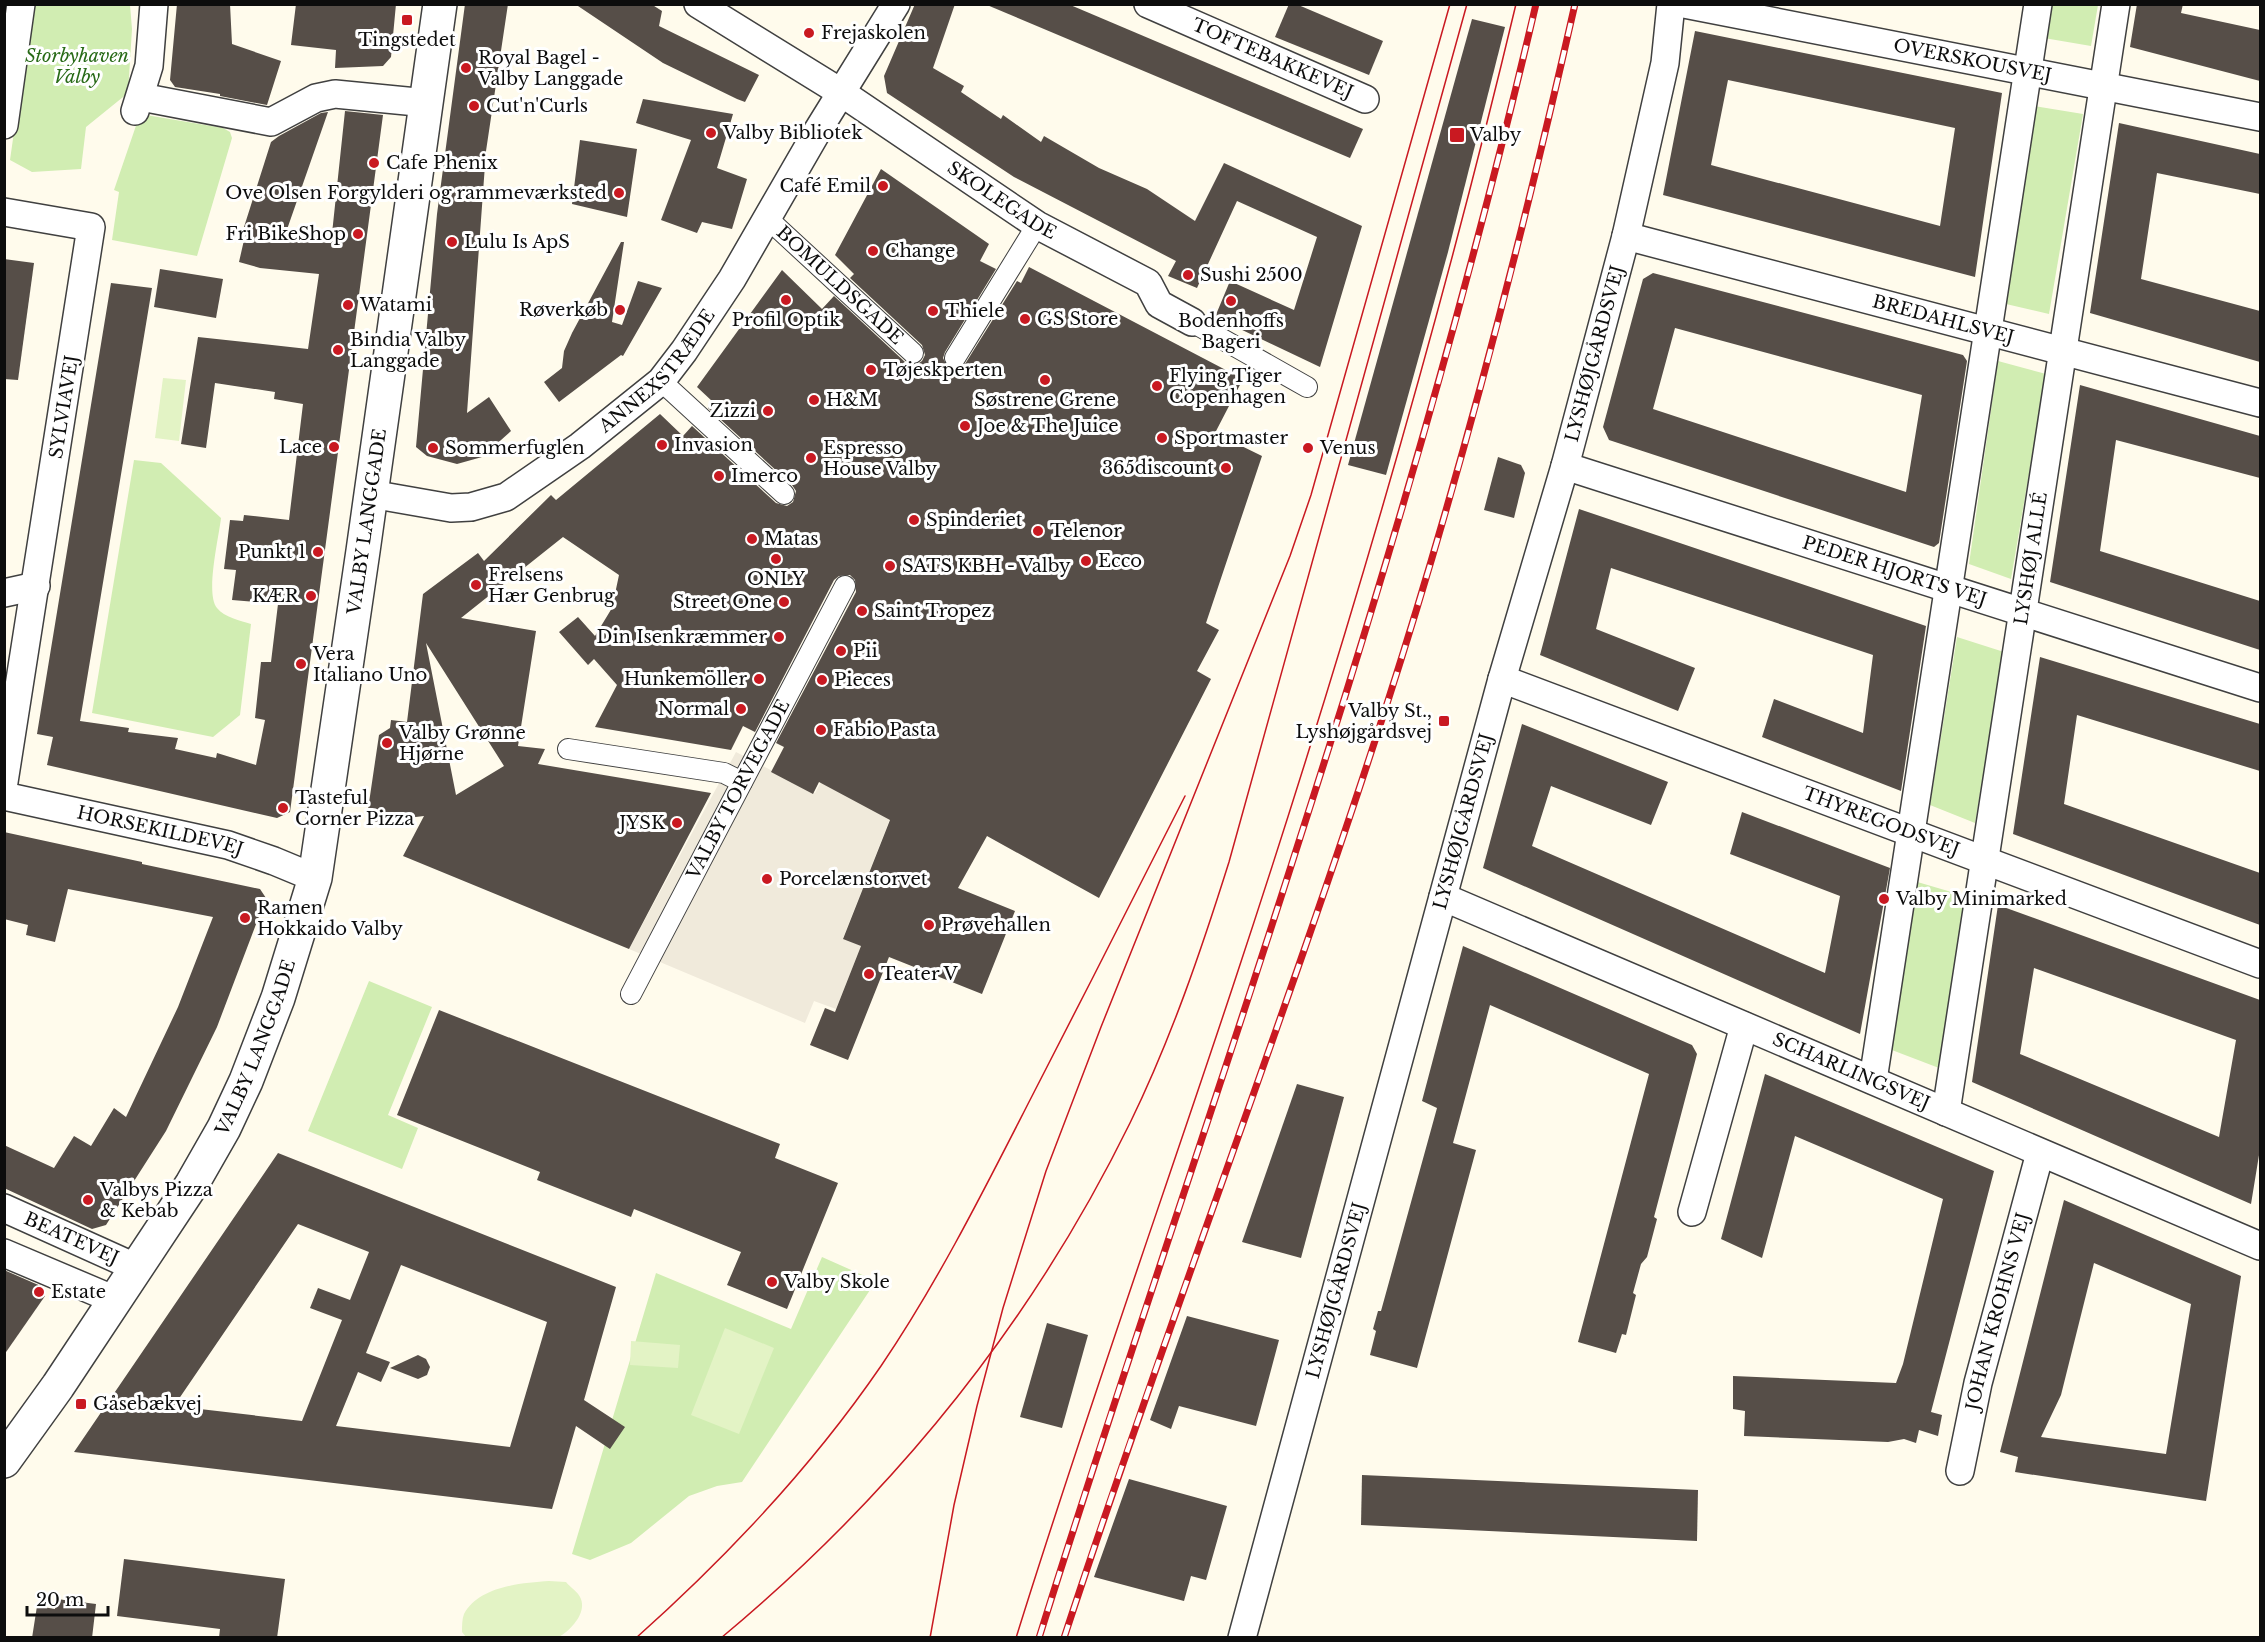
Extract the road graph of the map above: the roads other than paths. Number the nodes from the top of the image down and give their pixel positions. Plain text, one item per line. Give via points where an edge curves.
1 (21, 4) edge
2 (154, 4) edge
3 (440, 4) edge
4 (698, 4) edge
5 (896, 4) edge
6 (1148, 4) edge
7 (1671, 4) edge
8 (1684, 4) edge
9 (2038, 4) edge
10 (2116, 4) edge
11 (2028, 72) junction
12 (2103, 86) junction
13 (842, 93) junction
14 (1365, 99) dead end
15 (427, 103) junction
16 (2260, 117) edge
17 (4, 125) edge
18 (4, 212) edge
19 (767, 218) junction
20 (1037, 225) junction
21 (1626, 236) junction
22 (1192, 322) joint
23 (1988, 331) junction
24 (2062, 351) junction
25 (913, 353) dead end
26 (955, 358) dead end
27 (661, 381) junction
28 (1307, 387) dead end
29 (2260, 403) edge
30 (1565, 466) junction
31 (371, 494) junction
32 (784, 494) dead end
33 (36, 586) junction
34 (845, 586) dead end
35 (1949, 589) junction
36 (4, 593) edge
37 (2023, 613) junction
38 (1502, 679) junction
39 (2260, 688) edge
40 (568, 748) dead end
41 (4, 782) edge
42 (742, 782) junction
43 (4, 796) edge
44 (1911, 832) junction
45 (1985, 861) junction
46 (315, 878) junction
47 (1443, 897) junction
48 (2260, 964) edge
49 (631, 994) dead end
50 (1744, 1026) junction
51 (1873, 1080) junction
52 (1946, 1112) junction
53 (2040, 1154) junction
54 (4, 1208) edge
55 (1692, 1212) dead end
56 (2260, 1246) edge
57 (4, 1253) edge
58 (137, 1268) junction
59 (115, 1300) junction
60 (4, 1461) edge
61 (1960, 1471) dead end
62 (1242, 1638) edge

1 - 17 street
2 - 15 street via 149,66 138,104 271,122 316,98 335,94
3 - 15 street, VALBY LANGGADE
4 - 13 street, SKOLEGADE
5 - 13 street, ANNEXSTRÆDE
6 - 14 street, TOFTEBAKKEVEJ
7 - 21 street, LYSHØJGÅRDSVEJ via 1665,63
8 - 11 street, OVERSKOUSVEJ
9 - 11 street
10 - 12 street, LYSHØJ ALLÉ
11 - 12 street, OVERSKOUSVEJ
11 - 23 street
12 - 16 street, OVERSKOUSVEJ
12 - 24 street, LYSHØJ ALLÉ
13 - 19 street, ANNEXSTRÆDE
13 - 20 street, SKOLEGADE
15 - 31 street, VALBY LANGGADE
18 - 33 street, SYLVIAVEJ via 91,228
19 - 25 street, BOMULDSGADE
19 - 27 street, ANNEXSTRÆDE via 732,279
20 - 22 street, SKOLEGADE via 1148,283 1159,304
20 - 26 street
21 - 23 street, BREDAHLSVEJ
21 - 30 street, LYSHØJGÅRDSVEJ
22 - 28 street, SKOLEGADE
23 - 24 street, BREDAHLSVEJ
23 - 35 street
24 - 29 street, BREDAHLSVEJ
24 - 37 street, LYSHØJ ALLÉ
27 - 31 street, ANNEXSTRÆDE via 580,446 506,497 451,508
27 - 32 street
30 - 35 street, PEDER HJORTS VEJ
30 - 38 street, LYSHØJGÅRDSVEJ
31 - 46 street, VALBY LANGGADE
33 - 36 street
33 - 41 street, SYLVIAVEJ
34 - 42 street, VALBY TORVEGADE
35 - 37 street, PEDER HJORTS VEJ
35 - 44 street
37 - 39 street, PEDER HJORTS VEJ
37 - 45 street, LYSHØJ ALLÉ
38 - 44 street, THYREGODSVEJ
38 - 47 street, LYSHØJGÅRDSVEJ
40 - 42 street via 724,773
42 - 49 street, VALBY TORVEGADE
43 - 46 street, HORSEKILDEVEJ via 228,845
44 - 45 street, THYREGODSVEJ
44 - 51 street
45 - 48 street, THYREGODSVEJ
45 - 52 street, LYSHØJ ALLÉ
46 - 58 street, VALBY LANGGADE via 278,998 242,1090 192,1184
47 - 50 street, SCHARLINGSVEJ
47 - 62 street, LYSHØJGÅRDSVEJ
50 - 51 street, SCHARLINGSVEJ
50 - 55 street
51 - 52 street, SCHARLINGSVEJ
52 - 53 street, SCHARLINGSVEJ
53 - 56 street, SCHARLINGSVEJ
53 - 61 street, JOHAN KROHNS VEJ via 1978,1383
54 - 58 street, BEATEVEJ
57 - 59 street
58 - 59 street, VALBY LANGGADE
59 - 60 street, VALBY LANGGADE

